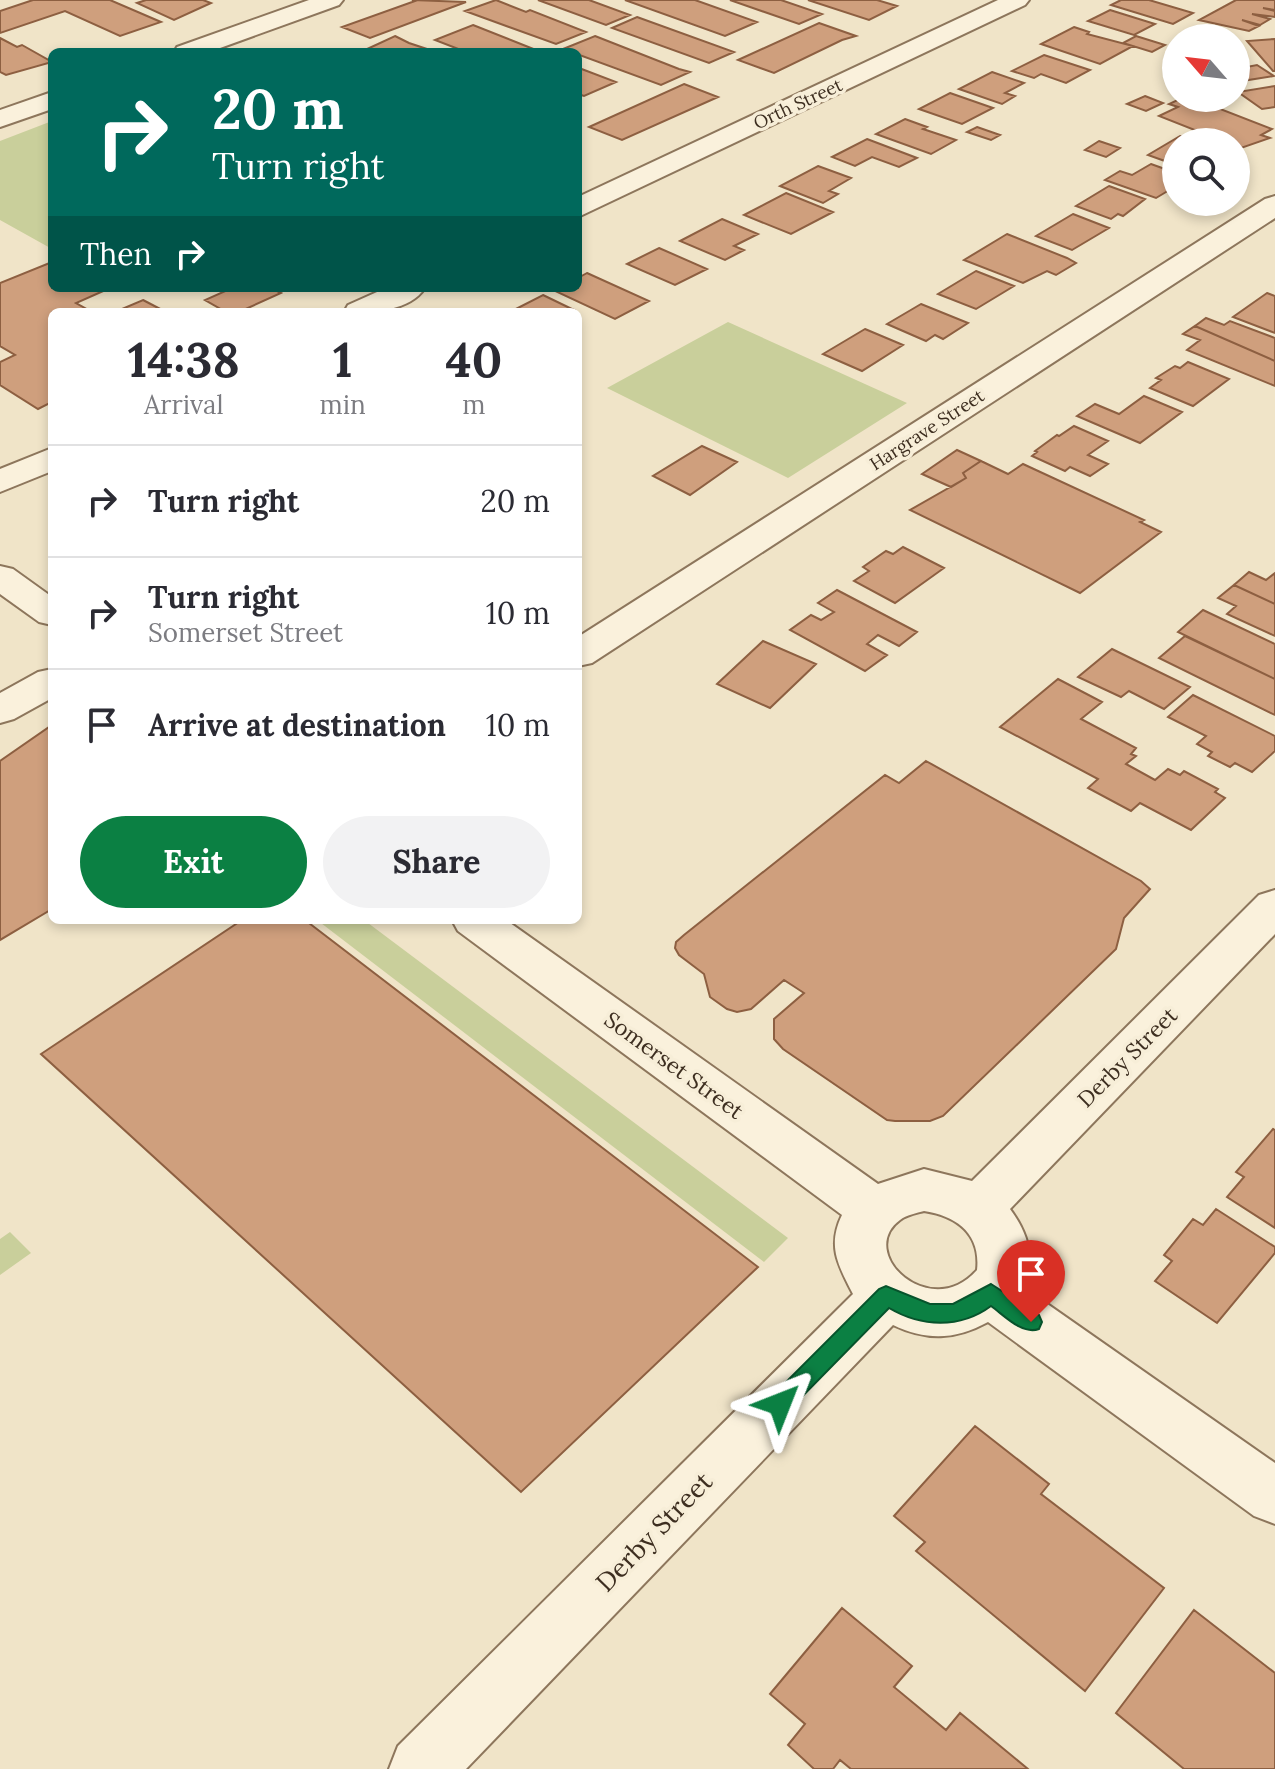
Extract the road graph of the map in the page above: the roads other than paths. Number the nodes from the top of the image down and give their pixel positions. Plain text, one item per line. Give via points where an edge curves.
1 (331, 0) edge
2 (1017, 0) edge
3 (197, 48) edge
4 (48, 101) edge
5 (0, 119) edge
6 (1275, 205) edge
7 (582, 206) edge
8 (402, 292) edge
9 (368, 308) edge
10 (48, 460) edge
11 (0, 482) edge
12 (0, 577) edge
13 (48, 611) edge
14 (582, 651) edge
15 (48, 683) edge
16 (0, 710) edge
17 (1275, 906) edge
18 (480, 924) edge
19 (978, 1208) junction
20 (875, 1210) junction
21 (991, 1294) junction
22 (886, 1296) junction
23 (1275, 1497) edge
24 (421, 1769) edge

1 - 3 street
2 - 7 street, Orth Street
4 - 5 street
6 - 14 street, Hargrave Street
8 - 9 street
10 - 11 street
12 - 13 street
15 - 16 street
17 - 19 street, Derby Street
18 - 20 street, Somerset Street
19 - 20 street via 961,1198 924,1190 888,1200
19 - 21 street via 1003,1241 1006,1260
20 - 22 street via 863,1224 861,1262
21 - 22 street via 964,1310 930,1314
21 - 23 street
22 - 24 street, Derby Street

